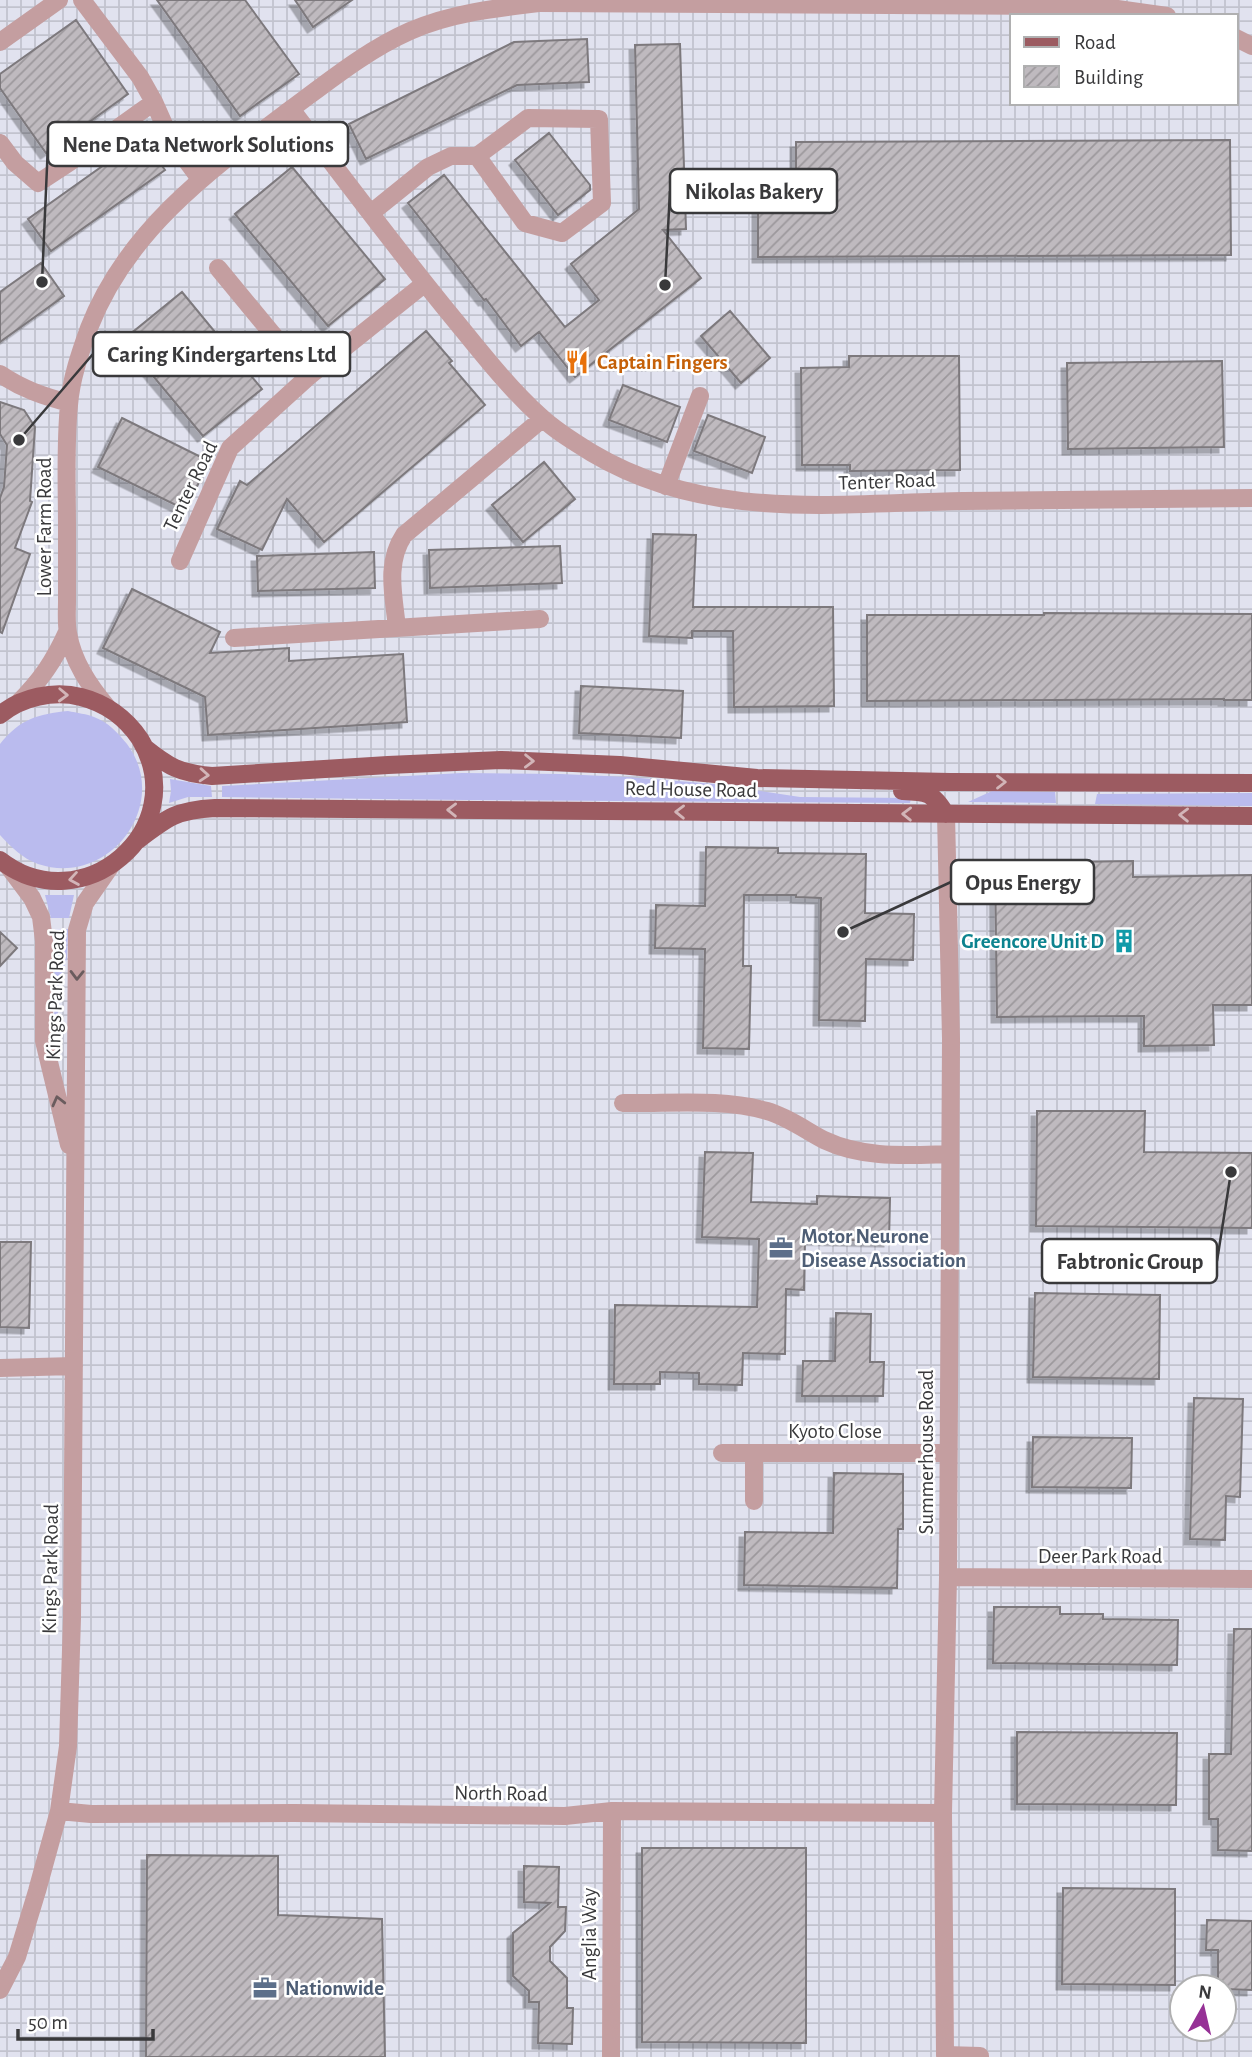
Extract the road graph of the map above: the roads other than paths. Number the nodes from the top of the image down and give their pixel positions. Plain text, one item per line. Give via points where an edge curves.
1 (59, 0) edge
2 (82, 0) edge
3 (1153, 14) edge
4 (0, 41) edge
5 (155, 102) junction
6 (291, 109) junction
7 (0, 143) edge
8 (477, 156) junction
9 (200, 179) junction
10 (371, 213) junction
11 (218, 268) dead end
12 (424, 284) junction
13 (0, 374) edge
14 (308, 377) junction
15 (699, 396) dead end
16 (69, 403) junction
17 (542, 419) junction
18 (667, 486) junction
19 (1252, 498) edge
20 (180, 561) dead end
21 (540, 619) dead end
22 (397, 628) junction
23 (68, 632) junction
24 (234, 638) dead end
25 (18, 703) junction
26 (107, 707) junction
27 (0, 715) edge
28 (144, 747) junction
29 (757, 778) junction
30 (1252, 783) edge
31 (946, 814) junction
32 (1252, 816) edge
33 (138, 839) junction
34 (4, 863) edge
35 (110, 867) junction
36 (623, 1103) dead end
37 (950, 1154) junction
38 (77, 1175) junction
39 (74, 1366) junction
40 (0, 1368) edge
41 (722, 1453) dead end
42 (754, 1453) junction
43 (948, 1453) junction
44 (754, 1501) dead end
45 (948, 1577) junction
46 (1252, 1579) edge
47 (59, 1811) junction
48 (612, 1811) junction
49 (943, 1813) junction
50 (8, 1959) edge
51 (0, 1990) edge
52 (980, 2056) edge
53 (611, 2057) edge

1 - 4 street
2 - 5 street
3 - 6 street, Lower Farm Road via 1077,6 586,2 502,7 411,31 364,57
5 - 7 street via 38,183
5 - 9 street via 166,129
6 - 9 street, Lower Farm Road
6 - 10 street, Tenter Road
8 - 8 street via 528,118 599,119 602,203 562,233 525,223
8 - 10 street via 451,156 428,167
9 - 16 street, Lower Farm Road via 142,237 116,276 90,327
10 - 12 street, Tenter Road
11 - 14 street
12 - 14 street, Tenter Road
12 - 17 street, Tenter Road
13 - 16 street via 18,386
14 - 20 street, Tenter Road via 230,448
15 - 18 street
16 - 23 street, Lower Farm Road
17 - 18 street, Tenter Road via 599,457
17 - 22 street via 404,535 394,554 392,572
18 - 19 street, Tenter Road via 730,500 802,506
21 - 22 street
22 - 24 street
23 - 25 street via 47,671
23 - 26 street via 82,673
25 -> 26 main road via 54,694 90,699
25 - 27 main road
26 - 28 main road via 135,731
28 -> 29 main road via 167,765 212,776 501,760
28 - 33 main road via 151,765 152,804
29 -> 30 main road
29 - 31 main road via 802,789 923,792 937,799
32 -> 31 main road, Red House Road
31 -> 33 main road, Red House Road via 215,808 167,817
31 - 37 street, Summerhouse Road
33 - 35 main road
35 -> 34 main road via 77,880 59,881 33,877
38 -> 34 street, Kings Park Road via 44,1041 41,917
35 -> 38 street, Kings Park Road via 85,903 77,930
36 - 37 street via 745,1106 769,1111 858,1152
37 - 43 street, Summerhouse Road
38 - 39 street, Kings Park Road
39 - 40 street
39 - 47 street, Kings Park Road via 71,1713
41 - 42 street, Kyoto Close
42 - 43 street, Kyoto Close
42 - 44 street
43 - 45 street, Summerhouse Road
45 - 46 street, Deer Park Road
45 - 49 street, Summerhouse Road
47 - 48 street, North Road via 551,1816
47 - 50 street, Kings Park Road via 37,1891
48 - 49 street, North Road
48 - 53 street, Anglia Way
49 - 52 street, Summerhouse Road via 945,2055
50 - 51 street, Kings Park Road

